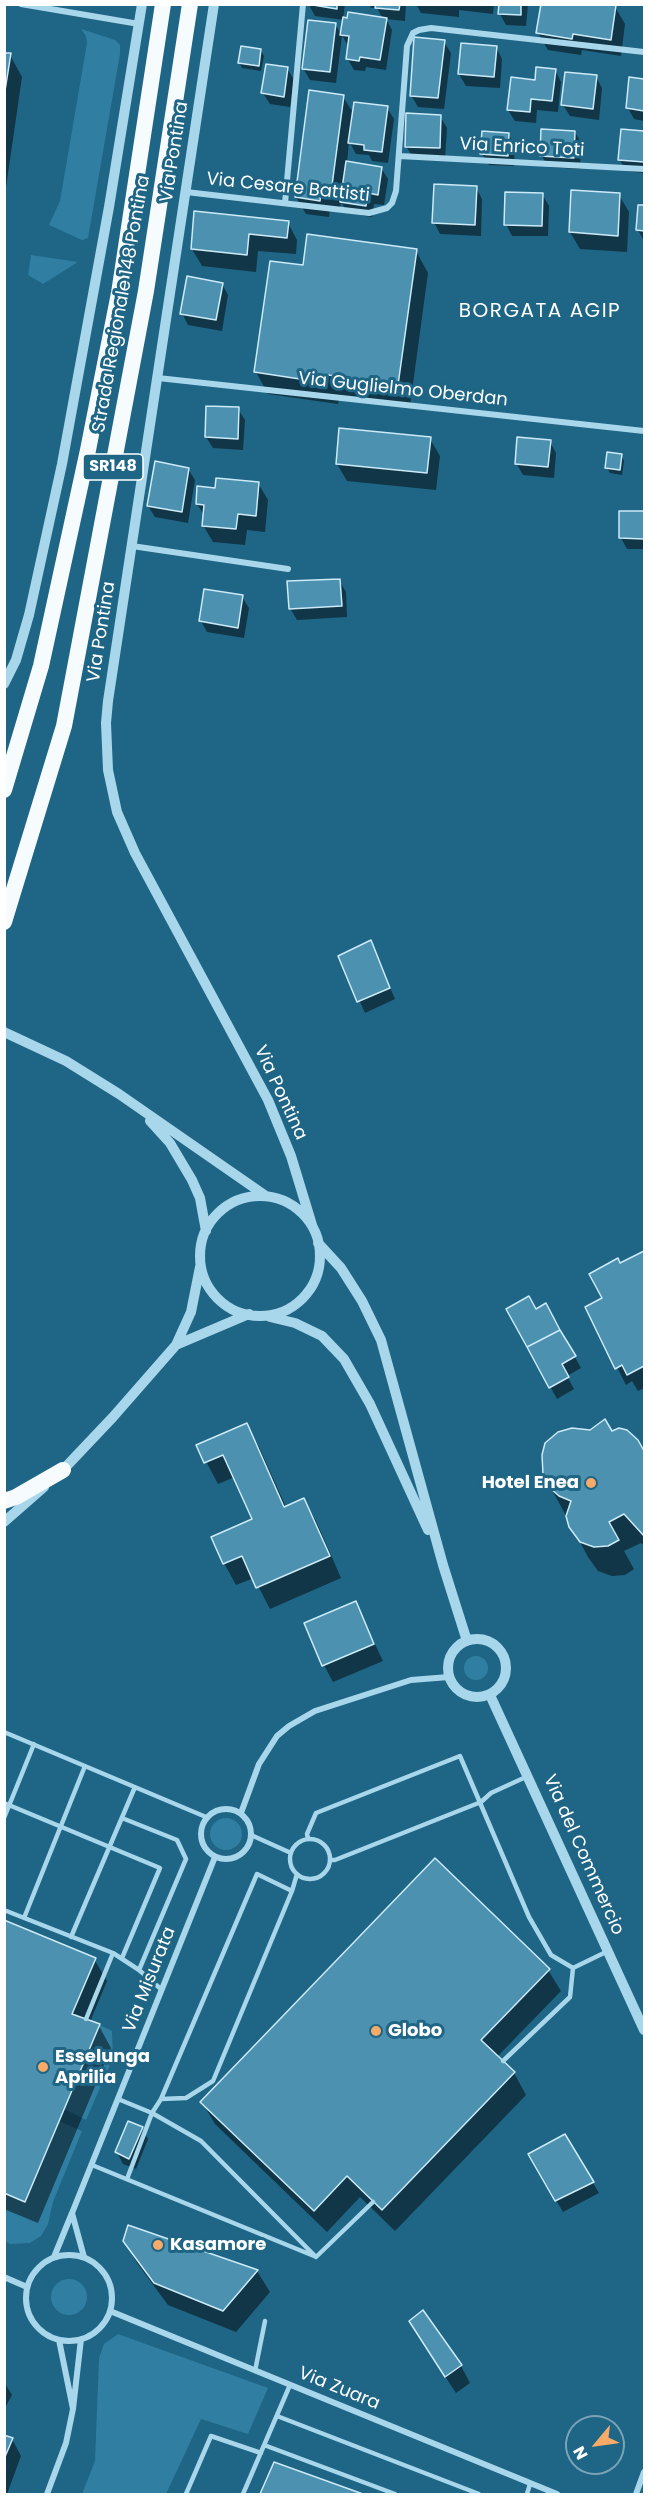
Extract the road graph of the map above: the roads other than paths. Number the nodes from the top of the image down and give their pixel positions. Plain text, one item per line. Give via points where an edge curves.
1 (21, 4) edge
2 (142, 4) edge
3 (163, 4) edge
4 (190, 4) edge
5 (214, 4) edge
6 (303, 4) edge
7 (139, 24) junction
8 (645, 52) edge
9 (399, 156) junction
10 (645, 169) edge
11 (186, 192) junction
12 (285, 203) junction
13 (158, 378) junction
14 (645, 431) edge
15 (132, 546) junction
16 (288, 569) dead end
17 (4, 684) edge
18 (4, 790) edge
19 (4, 922) edge
20 (4, 1032) edge
21 (118, 1094) junction
22 (266, 1196) junction
23 (312, 1225) junction
24 (206, 1231) junction
25 (318, 1243) junction
26 (201, 1261) junction
27 (249, 1314) junction
28 (263, 1316) junction
29 (176, 1345) junction
30 (63, 1470) junction
31 (4, 1501) edge
32 (4, 1522) edge
33 (443, 1565) junction
34 (467, 1641) junction
35 (449, 1677) junction
36 (490, 1695) junction
37 (4, 1732) edge
38 (34, 1744) junction
39 (86, 1766) junction
40 (529, 1776) junction
41 (135, 1787) junction
42 (481, 1802) junction
43 (7, 1804) edge
44 (241, 1813) junction
45 (206, 1817) junction
46 (4, 1818) edge
47 (122, 1818) junction
48 (61, 1827) junction
49 (251, 1835) junction
50 (308, 1839) junction
51 (110, 1847) junction
52 (291, 1853) junction
53 (215, 1857) junction
54 (330, 1860) junction
55 (297, 1874) junction
56 (292, 1891) junction
57 (4, 1910) edge
58 (24, 1918) junction
59 (71, 1936) junction
60 (608, 1951) junction
61 (113, 1953) junction
62 (122, 1958) junction
63 (573, 1968) junction
64 (139, 1970) junction
65 (162, 1990) junction
66 (86, 2019) dead end
67 (645, 2030) edge
68 (503, 2061) dead end
69 (118, 2099) junction
70 (161, 2099) junction
71 (152, 2113) junction
72 (92, 2165) junction
73 (127, 2179) junction
74 (373, 2202) dead end
75 (72, 2213) junction
76 (54, 2257) junction
77 (84, 2257) junction
78 (316, 2257) junction
79 (4, 2277) edge
80 (27, 2287) junction
81 (110, 2311) junction
82 (265, 2321) dead end
83 (59, 2340) junction
84 (81, 2340) junction
85 (255, 2371) junction
86 (290, 2385) junction
87 (73, 2409) junction
88 (277, 2416) junction
89 (264, 2445) junction
90 (261, 2453) junction
91 (645, 2472) edge
92 (530, 2484) junction
93 (47, 2494) edge
94 (186, 2494) edge
95 (243, 2494) edge
96 (395, 2494) edge
97 (479, 2494) edge
98 (527, 2494) edge
99 (557, 2494) edge
100 (636, 2494) edge

1 - 7 street
2 - 7 street
3 - 18 highway, Strada Regionale 148 Pontina / SR148 via 119,293 90,439 41,666
4 - 19 highway, Strada Regionale 148 Pontina / SR148 via 146,291 64,726
5 - 11 street, Via Pontina
6 - 12 street
7 - 17 street via 62,464 29,615 16,660
8 - 9 street via 431,28 419,30 413,33 406,50
9 - 10 street, Via Enrico Toti
9 - 12 street, Via Cesare Battisti via 396,190 387,208 369,213
11 - 12 street, Via Cesare Battisti
11 - 13 street, Via Pontina
13 - 14 street, Via Guglielmo Oberdan
13 - 15 street, Via Pontina
15 - 16 street
15 - 23 street, Via Pontina via 106,723 113,798 135,853 268,1100 291,1156
20 - 21 street via 66,1061
21 - 22 street
21 - 24 street via 145,1116 181,1159 200,1198
22 - 23 street via 300,1211
22 - 24 street via 230,1203
23 - 25 street
24 - 26 street
25 - 28 street via 319,1266 307,1293 293,1306
25 - 33 street via 341,1268 381,1340
26 - 27 street via 212,1291 222,1302
26 - 29 street via 191,1312
27 - 28 street
27 - 29 street
28 - 33 street via 309,1329 322,1336 344,1359 396,1457
29 - 30 street
30 - 31 highway
30 - 32 street
33 - 34 street
34 - 35 street via 452,1652 447,1667
34 - 36 street via 483,1639 493,1643 505,1658 505,1679
35 - 36 street via 458,1691 467,1696
35 - 44 street via 411,1680 315,1711 295,1722 277,1736 259,1764
36 - 40 street, Via del Commercio
37 - 38 lane
38 - 39 lane
38 - 43 lane
39 - 41 lane
39 - 48 lane
40 - 42 lane via 491,1793
40 - 60 street, Via del Commercio
41 - 45 lane
41 - 47 lane
42 - 50 lane via 460,1756 316,1813
42 - 54 lane
42 - 63 lane via 529,1917 551,1955
43 - 46 lane
43 - 48 lane
44 - 45 street via 224,1808
44 - 49 street
45 - 53 street via 200,1838
47 - 51 lane
47 - 64 lane via 177,1840 186,1859
48 - 51 lane
48 - 58 lane
49 - 52 lane
49 - 53 street via 239,1856
50 - 52 lane
50 - 54 lane via 324,1844
51 - 59 lane
51 - 62 lane via 160,1868
52 - 55 lane
53 - 65 street, Via Misurata
54 - 55 lane via 326,1873 319,1877 304,1878
55 - 56 lane
56 - 70 lane via 213,2081 186,2098
56 - 70 lane via 257,1875
57 - 58 lane
58 - 59 lane
59 - 61 lane
60 - 63 lane
60 - 67 street, Via del Commercio
61 - 62 lane
61 - 66 lane
62 - 64 lane
63 - 68 lane via 570,1997
64 - 65 lane
65 - 69 street, Via Misurata
69 - 71 lane
69 - 72 street, Via Misurata
70 - 71 lane
71 - 73 lane
71 - 78 lane via 201,2141
72 - 73 lane
72 - 75 street, Via Misurata
73 - 78 lane
74 - 78 lane
75 - 76 street, Via Misurata
75 - 77 street
76 - 77 street
76 - 80 street via 32,2274
77 - 81 street via 105,2273 112,2298
79 - 80 street
80 - 83 street via 28,2314 46,2335
81 - 84 street via 104,2324
81 - 85 street, Via Zuara
82 - 85 lane
83 - 84 street
83 - 87 street
84 - 87 street
85 - 86 street, Via Zuara
86 - 88 lane
86 - 92 street, Via Zuara
87 - 93 street via 66,2443
88 - 89 lane
88 - 97 lane
89 - 90 lane
89 - 96 lane
90 - 94 lane via 211,2436
90 - 95 lane
91 - 100 street
92 - 98 lane
92 - 99 street, Via Zuara

